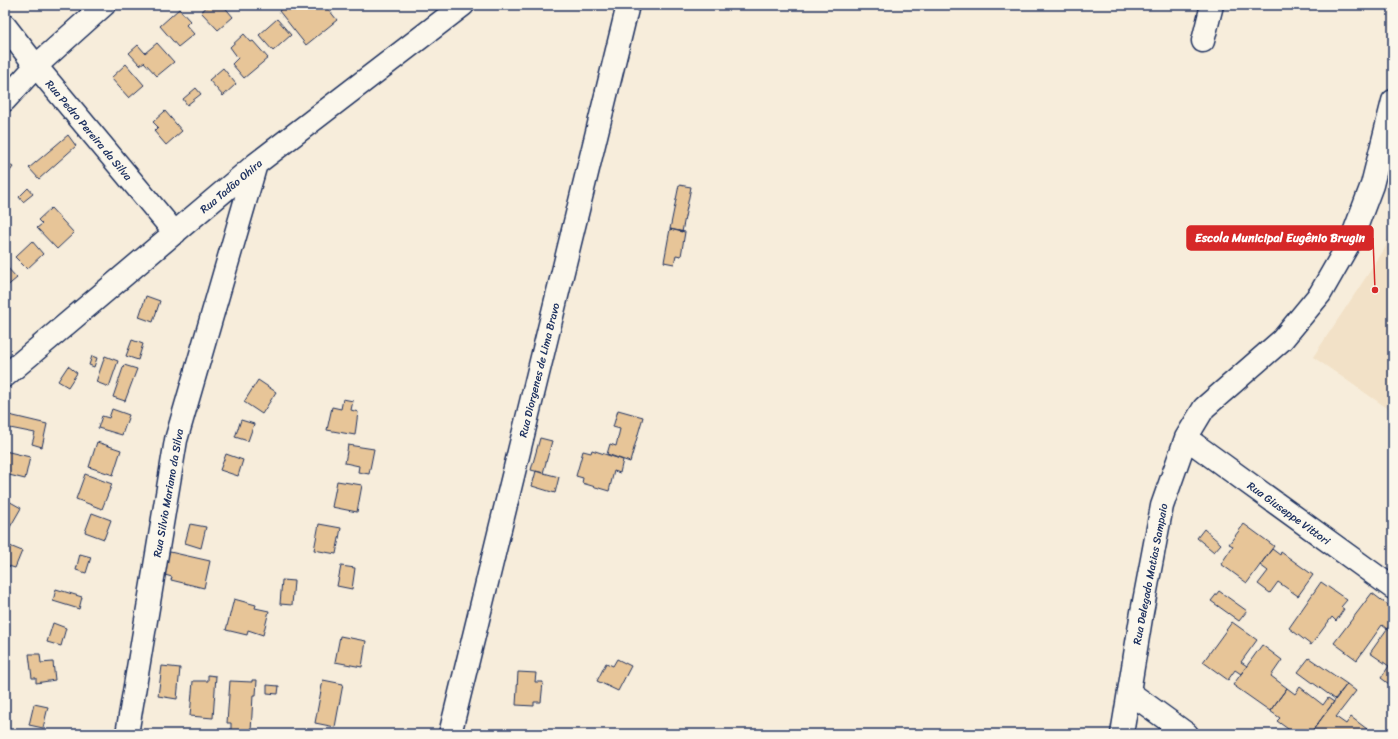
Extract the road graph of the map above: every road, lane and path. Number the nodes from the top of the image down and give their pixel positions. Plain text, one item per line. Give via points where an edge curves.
1 (104, 5) edge
2 (463, 5) edge
3 (628, 5) edge
4 (1212, 5) edge
5 (5, 26) edge
6 (1203, 41) dead end
7 (36, 66) junction
8 (5, 100) edge
9 (1393, 101) edge
10 (256, 164) junction
11 (175, 233) junction
12 (5, 376) edge
13 (1186, 438) junction
14 (1393, 588) edge
15 (1129, 692) junction
16 (127, 734) edge
17 (450, 734) edge
18 (1122, 734) edge
19 (1187, 734) edge

1 - 7 street
2 - 10 street, Rua Tadão Ohira
3 - 17 street, Rua Diorgenes de Lima Bravo
4 - 6 street
5 - 7 street, Rua Pedro Pereira da Silva
7 - 8 street
7 - 11 street, Rua Pedro Pereira da Silva
9 - 13 street, Rua Delegado Matias Sampaio via 1372,185 1355,231 1320,294 1282,340 1204,408
10 - 11 street, Rua Tadão Ohira
10 - 16 street, Rua Silvio Mariano da Silva via 176,440
11 - 12 street, Rua Tadão Ohira
13 - 14 street, Rua Giuseppe Vittori
13 - 15 street, Rua Delegado Matias Sampaio via 1162,506
15 - 18 street, Rua Delegado Matias Sampaio
15 - 19 street

